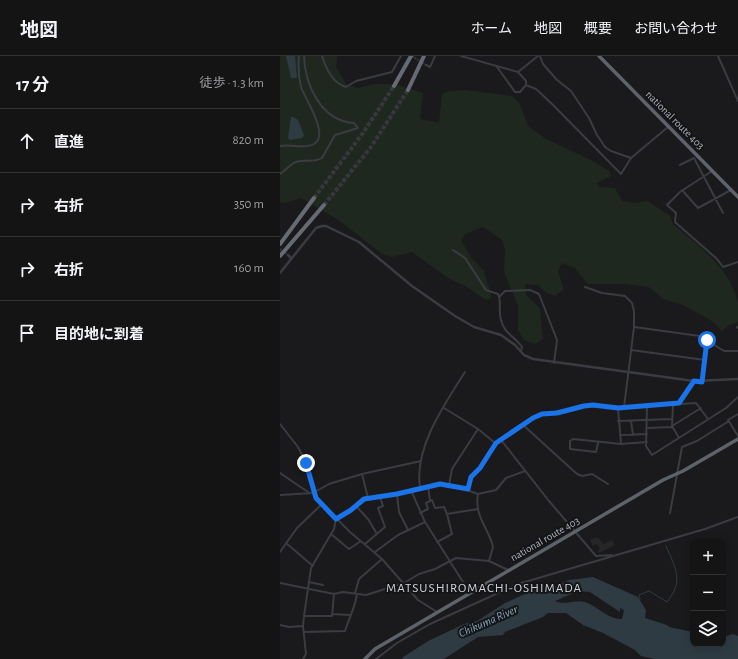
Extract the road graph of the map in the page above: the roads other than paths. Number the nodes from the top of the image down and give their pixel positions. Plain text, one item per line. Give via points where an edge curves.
1 (298, 56) edge
2 (304, 56) edge
3 (322, 56) edge
4 (401, 56) edge
5 (411, 56) edge
6 (424, 56) edge
7 (435, 56) edge
8 (461, 56) edge
9 (539, 56) edge
10 (599, 56) edge
11 (718, 56) edge
12 (426, 65) dead end
13 (496, 66) junction
14 (518, 72) junction
15 (526, 85) junction
16 (394, 86) tunnel mouth
17 (408, 90) tunnel mouth
18 (738, 101) edge
19 (668, 127) junction
20 (280, 146) edge
21 (695, 156) junction
22 (631, 158) junction
23 (680, 165) dead end
24 (712, 171) junction
25 (280, 174) edge
26 (705, 176) junction
27 (682, 190) junction
28 (731, 190) junction
29 (738, 197) edge
30 (314, 198) tunnel mouth
31 (715, 198) junction
32 (324, 205) tunnel mouth
33 (723, 213) dead end
34 (280, 244) edge
35 (452, 250) dead end
36 (288, 255) tunnel mouth
37 (280, 256) edge
38 (291, 258) junction
39 (738, 262) edge
40 (280, 273) edge
41 (585, 287) dead end
42 (499, 297) junction
43 (634, 327) junction
44 (708, 340) junction
45 (631, 350) junction
46 (521, 351) junction
47 (738, 351) edge
48 (705, 360) junction
49 (554, 363) junction
50 (465, 372) dead end
51 (628, 372) junction
52 (738, 379) edge
53 (694, 381) junction
54 (702, 382) junction
55 (738, 397) edge
56 (679, 403) junction
57 (646, 405) junction
58 (672, 405) junction
59 (624, 407) junction
60 (444, 408) junction
61 (618, 408) junction
62 (701, 408) junction
63 (738, 414) edge
64 (672, 419) junction
65 (647, 420) junction
66 (708, 420) junction
67 (618, 421) junction
68 (631, 421) junction
69 (729, 421) junction
70 (280, 424) edge
71 (522, 424) junction
72 (673, 426) junction
73 (647, 428) junction
74 (478, 429) junction
75 (647, 434) junction
76 (620, 435) junction
77 (633, 435) junction
78 (679, 438) junction
79 (738, 438) edge
80 (501, 440) junction
81 (647, 442) junction
82 (496, 443) junction
83 (598, 443) junction
84 (621, 444) junction
85 (421, 461) junction
86 (526, 471) junction
87 (280, 473) edge
88 (678, 473) junction
89 (362, 474) junction
90 (608, 484) dead end
91 (449, 485) junction
92 (428, 486) junction
93 (420, 487) junction
94 (468, 489) junction
95 (411, 490) junction
96 (309, 493) junction
97 (313, 493) junction
98 (397, 494) junction
99 (478, 494) junction
100 (280, 495) edge
101 (380, 497) junction
102 (368, 498) junction
103 (430, 501) junction
104 (322, 504) junction
105 (356, 506) junction
106 (478, 509) junction
107 (420, 513) junction
108 (670, 513) dead end
109 (447, 514) junction
110 (738, 517) edge
111 (336, 519) junction
112 (425, 522) junction
113 (408, 530) junction
114 (576, 531) junction
115 (331, 534) junction
116 (377, 534) junction
117 (361, 541) junction
118 (437, 542) junction
119 (285, 543) junction
120 (365, 544) junction
121 (280, 552) edge
122 (375, 552) junction
123 (614, 556) junction
124 (382, 559) junction
125 (449, 561) junction
126 (489, 561) junction
127 (313, 566) junction
128 (508, 570) junction
129 (309, 582) junction
130 (280, 583) edge
131 (404, 583) junction
132 (323, 585) dead end
133 (307, 589) junction
134 (356, 593) junction
135 (470, 593) junction
136 (334, 594) junction
137 (437, 612) junction
138 (332, 614) junction
139 (350, 615) junction
140 (304, 616) junction
141 (280, 625) edge
142 (303, 626) junction
143 (304, 632) junction
144 (303, 659) edge
145 (365, 659) edge
146 (376, 659) edge

1 - 20 street via 302,88 320,136 310,146
2 - 25 street via 306,72 316,100 332,118 354,123 358,128 335,135 318,161 294,163
3 - 4 street via 328,72 339,84 346,87 356,81 392,72
5 - 16 highway
6 - 17 highway
7 - 12 street via 430,67
8 - 13 street
9 - 14 street
9 - 22 street via 556,80 571,91 605,146 611,151
10 - 19 highway, national route 403
11 - 18 street
13 - 14 street
13 - 15 street via 515,92 520,92
14 - 15 street via 526,81
15 - 22 street via 536,89 551,103 621,174
19 - 21 highway, national route 403
19 - 22 street
21 - 23 street
21 - 24 highway, national route 403
21 - 26 street
24 - 26 street
24 - 28 highway, national route 403
26 - 27 street
26 - 31 street
27 - 31 street via 698,208
27 - 39 street via 667,205 676,213 675,222 723,267
28 - 29 highway, national route 403
28 - 31 street
30 - 34 highway
31 - 33 street
32 - 37 highway
35 - 42 street via 465,258 486,290 498,294
36 - 38 street
38 - 40 street
38 - 46 street via 316,228 322,226 333,229 359,242 412,286 455,316 474,327 501,335
41 - 43 street via 602,293 625,296 634,311
42 - 46 street via 501,320 506,331 522,347
42 - 49 street via 505,291 530,290 539,294 558,340
43 - 44 street via 700,336
43 - 45 street
44 - 47 street via 724,351
44 - 48 street
45 - 48 street
45 - 51 street
46 - 49 street via 533,359
48 - 54 street
49 - 51 street
50 - 60 street
51 - 53 street
51 - 59 street
52 - 54 street
53 - 54 street
53 - 56 street
55 - 66 street
56 - 58 street
56 - 62 street via 696,403
57 - 58 street
57 - 59 street
57 - 65 street
58 - 64 street
59 - 61 street
60 - 74 street
60 - 85 street via 422,449
61 - 67 street
61 - 71 street via 584,406 542,414
62 - 66 street
62 - 72 street
63 - 69 street
64 - 65 street
64 - 72 street
65 - 68 street
65 - 73 street
66 - 78 street
67 - 68 street
67 - 76 street
68 - 77 street
69 - 79 street
69 - 88 street via 697,441 682,447
70 - 97 street via 298,446 306,463
71 - 80 street
71 - 90 street via 570,470 582,476 592,474
72 - 73 street
72 - 78 street
73 - 75 street
74 - 82 street
74 - 91 street via 452,469
75 - 77 street
75 - 81 street
76 - 77 street
76 - 84 street
78 - 81 street via 652,455 646,446
79 - 88 highway, national route 403
80 - 82 street
80 - 86 street
81 - 84 street
82 - 94 street via 471,477
83 - 83 street via 573,439 570,441 570,449 596,452
83 - 84 street
85 - 89 street
85 - 93 street via 418,473
86 - 99 street via 506,478 496,490
86 - 114 street
87 - 96 street
88 - 108 street
88 - 114 highway, national route 403
89 - 97 street via 329,484
89 - 102 street
91 - 92 street
91 - 94 street
92 - 93 street
92 - 103 street
93 - 95 street
94 - 99 street
95 - 98 street
95 - 107 street
96 - 97 street
96 - 100 street
97 - 104 street
98 - 101 street
98 - 113 street via 399,512
99 - 106 street
101 - 102 street
101 - 116 street via 383,506 378,508 385,527
102 - 105 street
103 - 107 street via 426,503 428,509
103 - 109 street via 434,502 436,508 444,507
104 - 111 street
104 - 119 street via 302,522
105 - 111 street
105 - 116 street
106 - 109 street
106 - 126 street via 482,525 492,543
107 - 112 street
109 - 118 street via 452,534
110 - 123 street
111 - 115 street
111 - 117 street
112 - 113 street
112 - 118 street
113 - 122 street via 386,542
114 - 123 street via 596,556
114 - 128 highway, national route 403
115 - 117 street via 349,549
115 - 127 street
116 - 120 street
117 - 120 street
118 - 125 street
119 - 121 street
119 - 127 street
120 - 122 street
122 - 124 street
123 - 146 street via 518,584 480,600 405,638
124 - 131 street
124 - 134 street via 359,578
125 - 126 street via 456,558
125 - 131 street
125 - 135 street
126 - 128 street
127 - 129 street
128 - 135 highway, national route 403
129 - 132 street
129 - 133 street
130 - 133 street
131 - 134 street via 371,594
131 - 137 street via 418,600
133 - 136 street
133 - 140 street
134 - 136 street
134 - 139 street via 355,606
135 - 137 highway, national route 403
136 - 138 street
137 - 145 highway, national route 403 via 375,650
138 - 139 street
138 - 140 street
139 - 143 street via 344,631
140 - 142 street
141 - 142 street
142 - 143 street
143 - 144 street via 306,654

